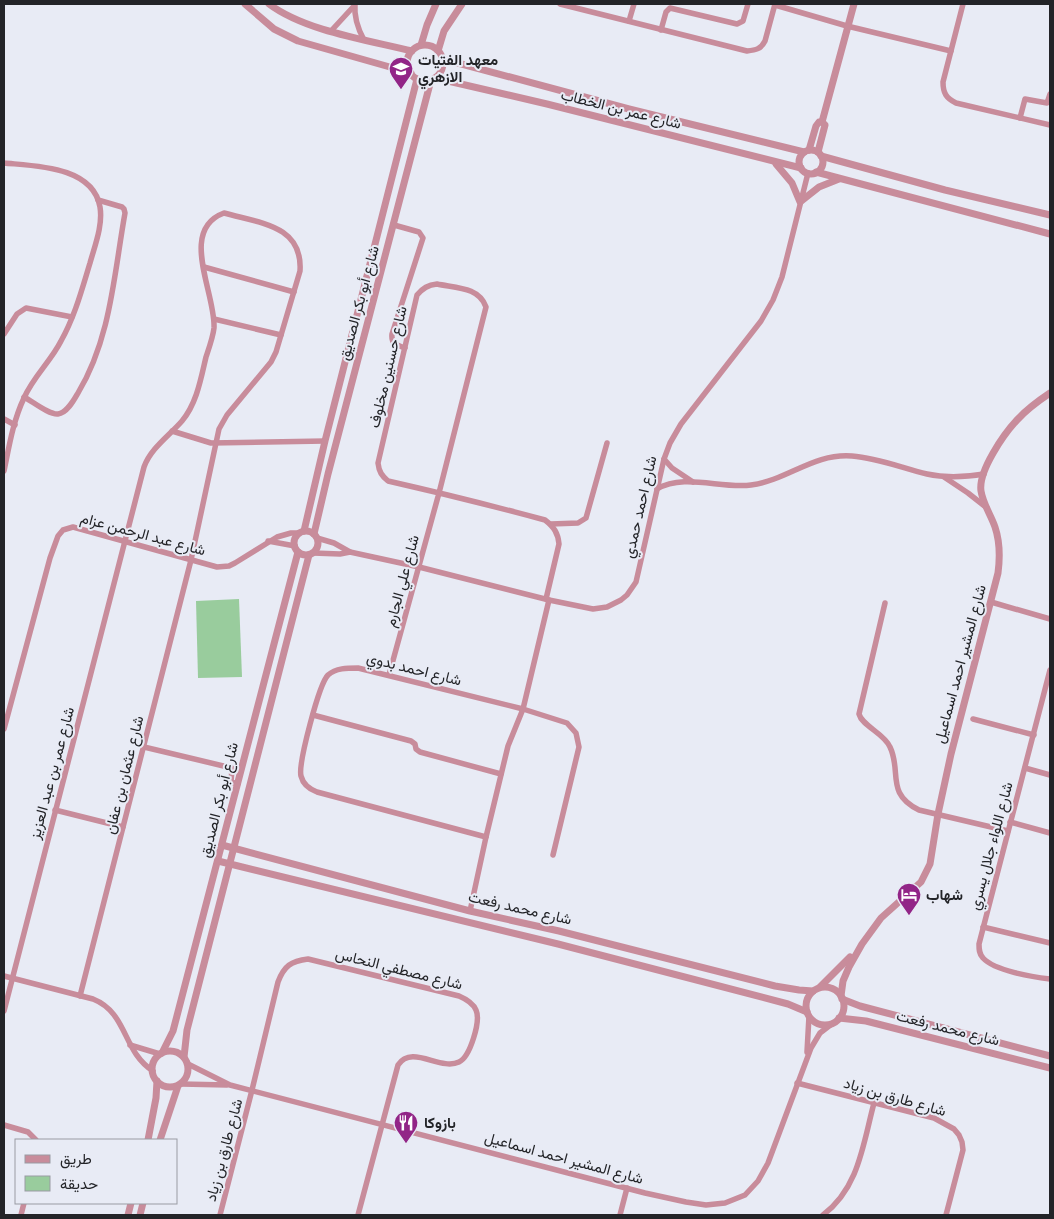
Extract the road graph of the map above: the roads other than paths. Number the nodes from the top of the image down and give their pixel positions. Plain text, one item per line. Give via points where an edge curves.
1 (245, 4) edge
2 (269, 4) edge
3 (436, 4) edge
4 (462, 4) edge
5 (560, 4) edge
6 (634, 4) edge
7 (748, 4) edge
8 (775, 4) edge
9 (854, 4) edge
10 (962, 4) edge
11 (354, 5) edge
12 (629, 22) junction
13 (847, 26) junction
14 (661, 30) junction
15 (331, 31) junction
16 (364, 40) junction
17 (421, 45) junction
18 (438, 50) junction
19 (412, 51) junction
20 (951, 51) junction
21 (443, 59) junction
22 (414, 76) junction
23 (433, 79) junction
24 (1050, 94) edge
25 (1020, 118) junction
26 (822, 122) junction
27 (1050, 126) edge
28 (807, 151) junction
29 (819, 154) junction
30 (773, 162) junction
31 (4, 164) edge
32 (801, 168) junction
33 (816, 172) junction
34 (808, 173) junction
35 (841, 178) junction
36 (98, 200) junction
37 (800, 202) junction
38 (1050, 216) edge
39 (394, 225) junction
40 (1050, 234) edge
41 (204, 267) junction
42 (294, 292) junction
43 (72, 317) junction
44 (214, 318) junction
45 (4, 334) edge
46 (281, 335) junction
47 (405, 348) junction
48 (1050, 393) edge
49 (24, 397) junction
50 (4, 419) edge
51 (15, 425) junction
52 (172, 431) junction
53 (325, 441) junction
54 (216, 443) junction
55 (607, 443) dead end
56 (664, 459) junction
57 (4, 471) edge
58 (984, 474) junction
59 (942, 476) junction
60 (693, 482) junction
61 (657, 489) junction
62 (439, 493) junction
63 (987, 509) junction
64 (551, 524) junction
65 (302, 532) junction
66 (316, 536) junction
67 (125, 541) junction
68 (268, 541) junction
69 (296, 549) junction
70 (350, 552) junction
71 (311, 554) junction
72 (192, 560) junction
73 (419, 567) junction
74 (548, 600) junction
75 (991, 602) junction
76 (885, 603) dead end
77 (1050, 619) edge
78 (1050, 670) edge
79 (389, 675) junction
80 (523, 709) junction
81 (313, 715) junction
82 (973, 720) dead end
83 (4, 729) edge
84 (1034, 735) junction
85 (144, 747) junction
86 (1024, 768) junction
87 (501, 774) junction
88 (1050, 774) edge
89 (238, 784) junction
90 (55, 810) junction
91 (938, 814) junction
92 (1010, 822) junction
93 (123, 827) junction
94 (1008, 831) junction
95 (1050, 833) edge
96 (486, 837) junction
97 (222, 845) junction
98 (234, 848) junction
99 (553, 855) dead end
100 (218, 861) junction
101 (230, 864) junction
102 (470, 911) junction
103 (983, 927) junction
104 (559, 931) junction
105 (570, 934) junction
106 (1050, 943) edge
107 (558, 944) junction
108 (862, 944) junction
109 (567, 946) junction
110 (4, 976) edge
111 (12, 978) junction
112 (1050, 979) edge
113 (817, 989) junction
114 (80, 996) junction
115 (842, 998) junction
116 (4, 1012) edge
117 (808, 1014) junction
118 (836, 1020) junction
119 (130, 1045) junction
120 (161, 1054) junction
121 (1050, 1056) edge
122 (806, 1059) junction
123 (186, 1060) junction
124 (1050, 1068) edge
125 (153, 1071) junction
126 (157, 1081) junction
127 (797, 1083) junction
128 (180, 1085) junction
129 (230, 1085) junction
130 (252, 1090) junction
131 (874, 1103) junction
132 (4, 1125) edge
133 (382, 1125) junction
134 (35, 1139) edge
135 (148, 1139) edge
136 (160, 1139) edge
137 (627, 1188) junction
138 (220, 1215) edge
139 (358, 1215) edge
140 (620, 1215) edge
141 (823, 1215) edge
142 (946, 1215) edge

1 - 22 street via 274,29 298,41
2 - 15 street via 296,20
3 - 17 street
4 - 18 street via 444,31
5 - 12 street
6 - 12 street
7 - 14 street via 744,21 737,24 670,8
8 - 13 street
8 - 14 street via 765,41 755,50 747,51
9 - 13 street
10 - 20 street
11 - 15 street
11 - 16 street
12 - 14 street
13 - 20 street
13 - 26 street
15 - 16 street
16 - 19 street
17 - 18 street
17 - 19 street
18 - 21 street
19 - 22 street via 408,65
20 - 25 street via 943,82 945,95 950,100
21 - 23 street via 442,69
21 - 28 street, شارع عمر بن الخطاب via 629,109
22 - 23 street via 421,80
22 - 53 street, شارع أبو بكر الصديق
23 - 30 street, شارع عمر بن الخطاب via 547,104
23 - 39 street, شارع أبو بكر الصديق
24 - 25 street via 1047,103 1025,100
25 - 27 street
26 - 28 street via 816,126
26 - 29 street via 825,129
28 - 29 street
28 - 32 street via 799,159
29 - 33 street via 822,164
29 - 38 street
30 - 32 street, شارع عمر بن الخطاب
30 - 37 street via 788,177
31 - 36 street via 40,166 70,173 86,184
32 - 34 street
33 - 34 street
33 - 35 street
34 - 37 street, شارع احمد حمدي
35 - 37 street via 819,187
35 - 40 street
36 - 43 street via 99,231
36 - 49 street via 122,207 125,213 108,320 95,359 83,385 63,412 51,413
37 - 56 street, شارع احمد حمدي via 782,277 773,300 761,321 674,433
39 - 47 street via 419,232 423,238 392,334 393,343
39 - 66 street, شارع أبو بكر الصديق via 328,474
41 - 42 street
41 - 42 street, شارع عثمان بن عفان via 203,233 224,213 287,234 294,242 301,261
41 - 44 street, شارع عمر بن عبد العزيز
42 - 46 street, شارع عثمان بن عفان
43 - 45 street via 26,308 17,314
43 - 49 street via 60,343
44 - 46 street
44 - 52 street, شارع عمر بن عبد العزيز via 214,331 195,399 188,414
46 - 54 street, شارع عثمان بن عفان via 271,362 222,421
47 - 62 street, شارع حسنين مخلوف via 379,470 388,481
47 - 62 street, شارع حسنين مخلوف via 417,295 426,287 437,284 474,291 484,301 486,307
48 - 58 street, شارع المشير احمد اسماعيل via 1017,420 1004,436
49 - 51 street
50 - 51 street
51 - 57 street
52 - 54 street
52 - 67 street, شارع عمر بن عبد العزيز via 146,462
53 - 54 street
53 - 65 street, شارع أبو بكر الصديق
54 - 72 street, شارع عثمان بن عفان
55 - 64 street via 586,518 581,522
56 - 60 street
56 - 61 street, شارع احمد حمدي
58 - 59 street
58 - 63 street, شارع المشير احمد اسماعيل via 981,493
59 - 60 street via 866,458 839,456 812,461 757,485 730,487
59 - 63 street
60 - 61 street via 671,483
61 - 74 street, شارع احمد حمدي via 636,582 627,595 614,604 593,609
62 - 64 street, شارع حسنين مخلوف
62 - 73 street, شارع علي الجارم
63 - 75 street, شارع المشير احمد اسماعيل via 995,527 1000,557
64 - 74 street via 558,544
65 - 66 street via 309,531
65 - 68 street, شارع عبد الرحمن عزام via 282,534
65 - 69 street via 295,539
66 - 70 street, شارع احمد حمدي
66 - 71 street via 318,545
67 - 72 street, شارع عبد الرحمن عزام
67 - 83 street, شارع عبد الرحمن عزام via 73,527 63,530 58,536
67 - 90 street, شارع عمر بن عبد العزيز
68 - 69 street
68 - 72 street, شارع عبد الرحمن عزام via 229,566 217,567
69 - 71 street
69 - 89 street, شارع أبو بكر الصديق
70 - 71 street, شارع احمد حمدي
70 - 73 street, شارع احمد حمدي
71 - 98 street, شارع أبو بكر الصديق
72 - 85 street, شارع عثمان بن عفان
73 - 74 street, شارع احمد حمدي
73 - 79 street, شارع علي الجارم
74 - 80 street
75 - 77 street
75 - 91 street, شارع المشير احمد اسماعيل
76 - 91 street via 859,716 891,747 896,785 904,800 919,810
78 - 84 street, شارع اللواء جلال يسري
79 - 80 street, شارع احمد بدوي
79 - 81 street, شارع احمد بدوي via 358,668 334,671 324,680
80 - 87 street
80 - 99 street, شارع احمد بدوي via 567,723 578,740
81 - 87 street via 411,740 420,752
81 - 96 street, شارع احمد بدوي via 300,771 310,789
82 - 84 street
84 - 86 street, شارع اللواء جلال يسري
85 - 89 street via 232,768 231,782
85 - 93 street, شارع عثمان بن عفان
86 - 88 street
86 - 92 street, شارع اللواء جلال يسري
87 - 96 street
89 - 97 street, شارع أبو بكر الصديق
90 - 93 street
90 - 111 street, شارع عمر بن عبد العزيز
91 - 94 street
91 - 108 street, شارع المشير احمد اسماعيل via 927,873 882,918
92 - 94 street, شارع اللواء جلال يسري
92 - 95 street
93 - 114 street, شارع عثمان بن عفان
94 - 103 street, شارع اللواء جلال يسري
96 - 102 street
97 - 98 street, شارع محمد رفعت
97 - 100 street, شارع أبو بكر الصديق
98 - 101 street, شارع أبو بكر الصديق
98 - 102 street, شارع محمد رفعت
100 - 101 street, شارع محمد رفعت
100 - 120 street, شارع أبو بكر الصديق via 173,1031
101 - 107 street, شارع محمد رفعت
101 - 123 street, شارع أبو بكر الصديق via 187,1030
102 - 104 street, شارع محمد رفعت
103 - 106 street
103 - 112 street, شارع اللواء جلال يسري via 979,944 982,958 995,966
104 - 105 street, شارع محمد رفعت
104 - 107 street via 561,938
105 - 109 street
105 - 113 street, شارع محمد رفعت via 776,986
107 - 109 street, شارع محمد رفعت
108 - 113 street, شارع المشير احمد اسماعيل
108 - 115 street, شارع المشير احمد اسماعيل via 843,981
109 - 117 street, شارع محمد رفعت via 788,1004
110 - 111 street
111 - 114 street
111 - 116 street, شارع عمر بن عبد العزيز
113 - 115 street via 832,988
113 - 117 street via 807,1000
114 - 119 street via 111,1010
115 - 118 street via 843,1007
115 - 121 street, شارع محمد رفعت via 860,1006
117 - 118 street via 821,1024
117 - 122 street, شارع المشير احمد اسماعيل
118 - 122 street, شارع المشير احمد اسماعيل via 820,1033
118 - 124 street, شارع محمد رفعت via 866,1021
119 - 120 street
119 - 125 street via 139,1060
120 - 123 street via 174,1052
120 - 125 street via 153,1064
122 - 127 street, شارع المشير احمد اسماعيل
123 - 128 street via 188,1075
123 - 129 street, شارع المشير احمد اسماعيل
125 - 126 street
126 - 128 street via 169,1087
126 - 135 street
127 - 131 street, شارع طارق بن زياد
127 - 137 street, شارع المشير احمد اسماعيل via 768,1163 745,1195 726,1203 706,1205
128 - 129 street, شارع المشير احمد اسماعيل
128 - 136 street
129 - 130 street, شارع المشير احمد اسماعيل
130 - 133 street, شارع المشير احمد اسماعيل
130 - 133 street, شارع مصطفي النحاس via 278,982 290,963 315,960 467,999 476,1010 477,1018 468,1054 461,1062 453,1064 417,1057 400,1061
130 - 138 street, شارع طارق بن زياد
131 - 141 street via 851,1182 840,1200
131 - 142 street, شارع طارق بن زياد via 934,1118 946,1123 959,1135 963,1150
132 - 134 street via 28,1132
133 - 137 street, شارع المشير احمد اسماعيل
133 - 139 street
137 - 140 street

